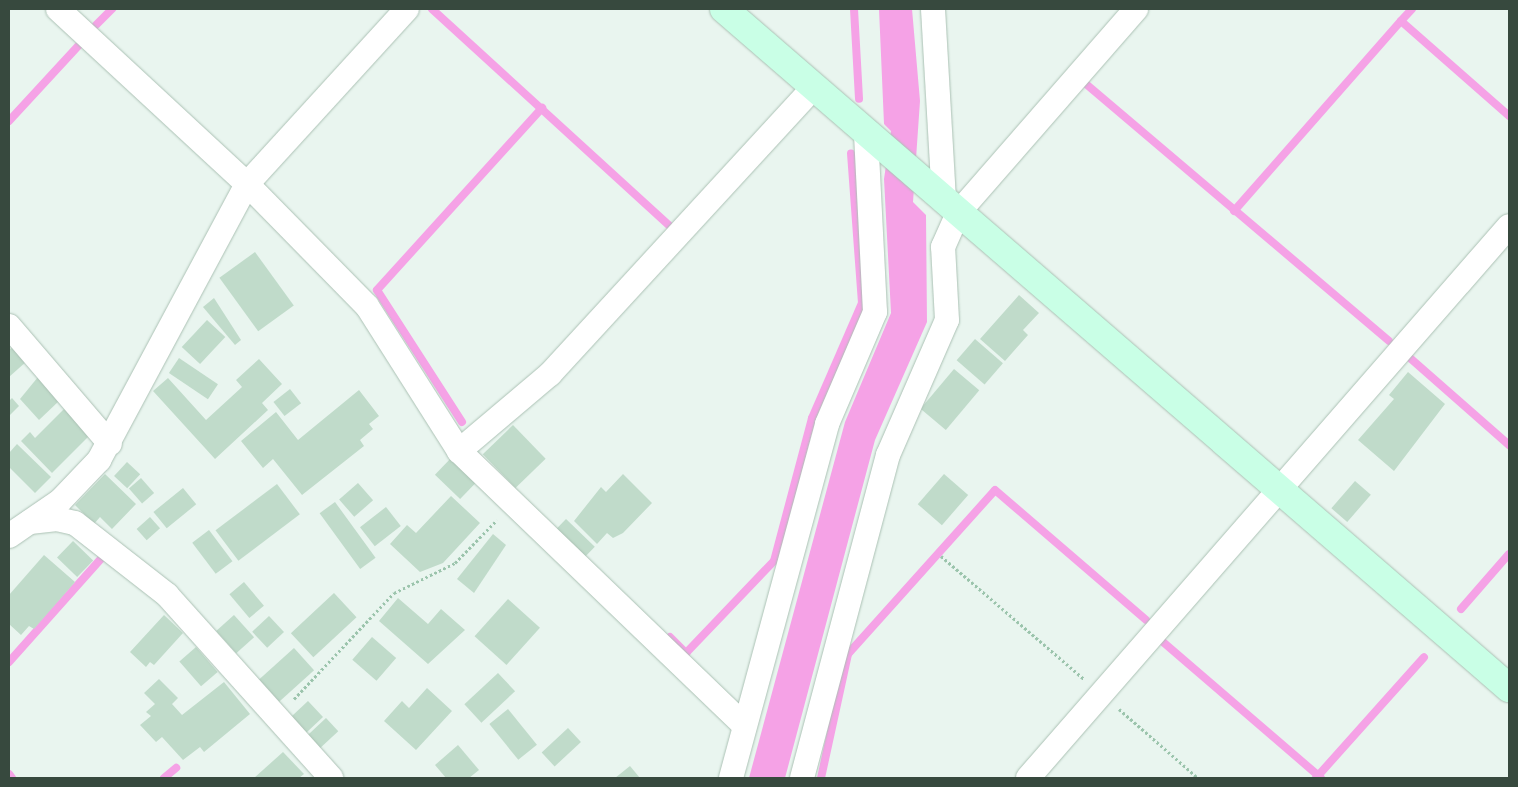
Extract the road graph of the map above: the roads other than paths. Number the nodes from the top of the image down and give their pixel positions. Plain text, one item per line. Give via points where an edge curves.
1 (58, 9) edge
2 (407, 9) edge
3 (724, 9) edge
4 (933, 9) edge
5 (1136, 9) edge
6 (814, 87) junction
7 (871, 137) junction
8 (248, 184) junction
9 (944, 201) junction
10 (1509, 226) edge
11 (9, 326) edge
12 (110, 444) junction
13 (459, 451) junction
14 (1277, 491) junction
15 (28, 522) junction
16 (9, 536) edge
17 (1509, 688) edge
18 (743, 724) junction
19 (331, 778) edge
20 (731, 778) edge
21 (802, 778) edge
22 (1028, 778) edge

1 - 8 street
2 - 8 street
3 - 6 street
4 - 9 street
5 - 9 street
6 - 7 street
6 - 13 street via 550,374
7 - 9 street
7 - 18 street via 875,312 827,424
8 - 12 street
8 - 13 street via 367,306
9 - 14 street
9 - 21 street via 947,320 888,455
10 - 14 street
11 - 12 street
12 - 15 street via 60,501
13 - 18 street
14 - 17 street
14 - 22 street
15 - 16 street
15 - 19 street via 57,519 75,523 107,544 167,595
18 - 20 street

